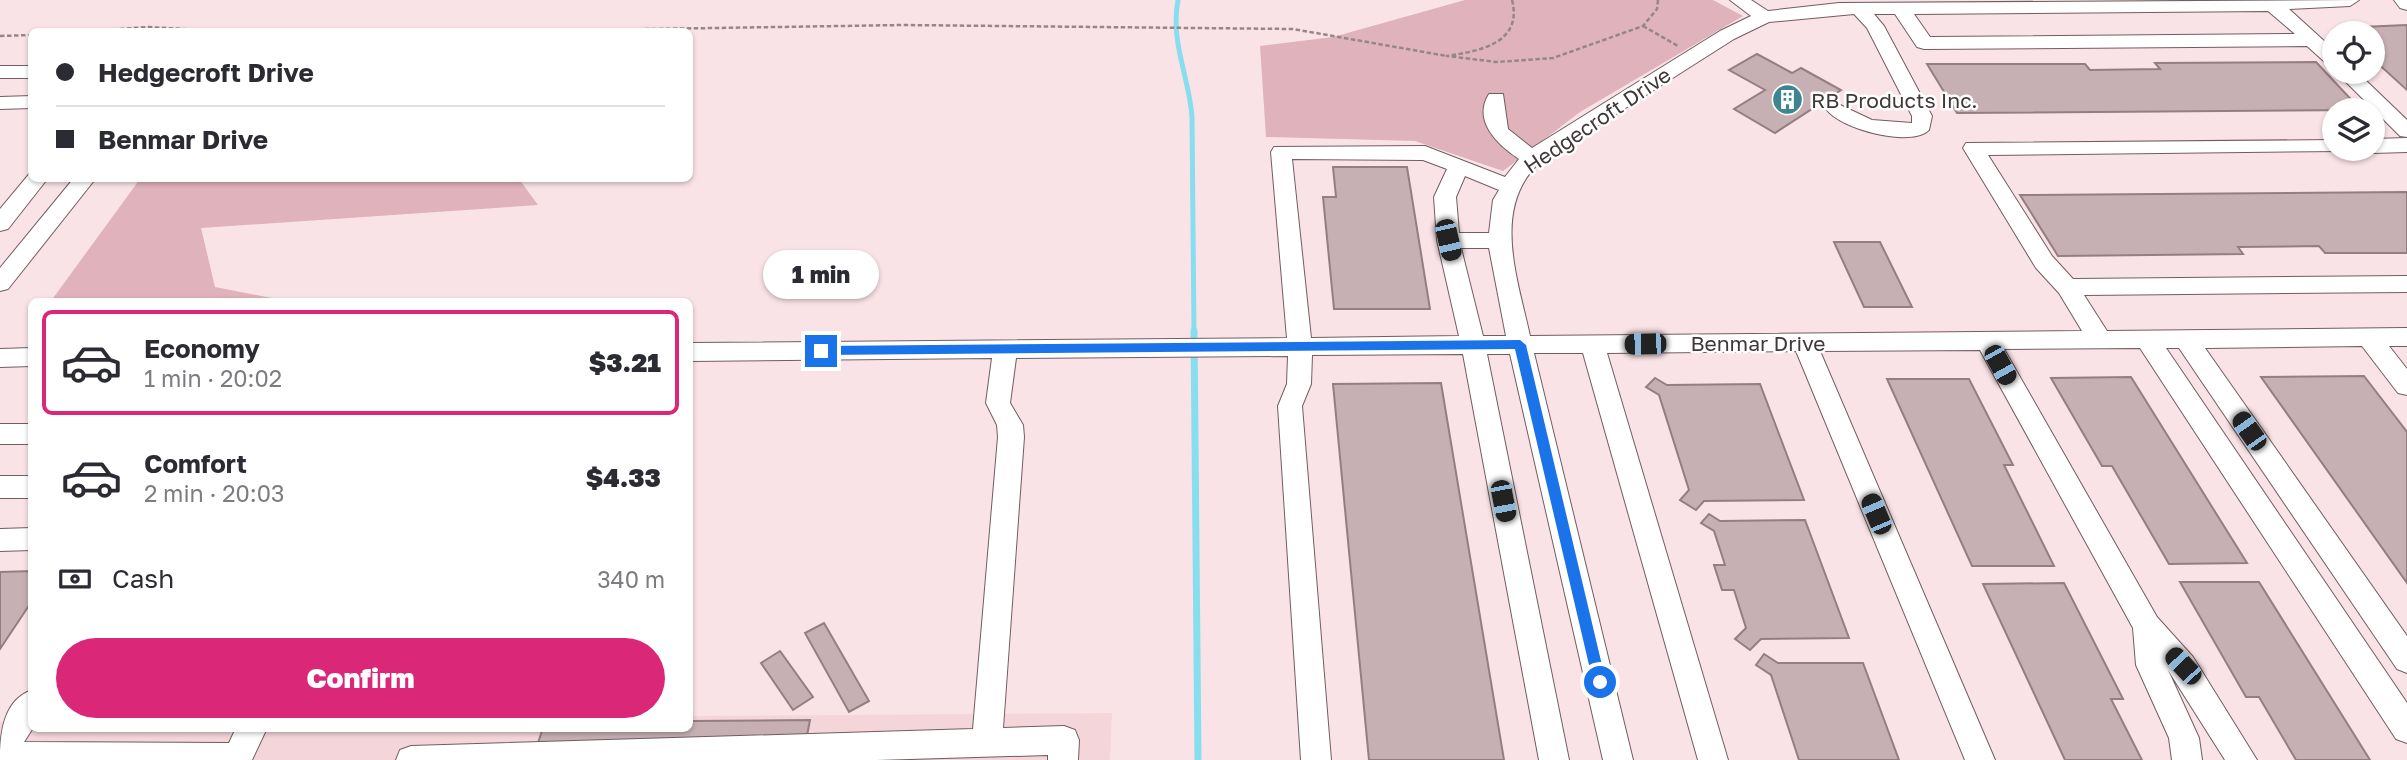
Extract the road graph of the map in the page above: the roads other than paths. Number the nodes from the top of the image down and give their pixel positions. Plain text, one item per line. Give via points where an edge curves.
1 (1739, 0) edge
2 (2350, 0) edge
3 (2403, 0) edge
4 (2200, 3) edge
5 (2007, 4) edge
6 (2407, 4) edge
7 (2273, 5) junction
8 (1859, 9) junction
9 (1901, 9) junction
10 (1765, 17) junction
11 (2314, 40) junction
12 (2322, 48) edge
13 (0, 72) edge
14 (28, 72) edge
15 (2358, 84) edge
16 (1496, 98) dead end
17 (28, 102) edge
18 (0, 103) edge
19 (1836, 109) dead end
20 (2407, 131) edge
21 (2407, 145) edge
22 (2322, 146) edge
23 (2385, 146) edge
24 (1532, 159) junction
25 (1459, 166) junction
26 (35, 182) edge
27 (83, 182) edge
28 (1509, 186) junction
29 (0, 224) edge
30 (1448, 240) junction
31 (1499, 241) junction
32 (0, 283) edge
33 (2407, 284) edge
34 (2067, 286) junction
35 (2368, 337) junction
36 (2407, 337) edge
37 (2147, 339) junction
38 (2186, 339) junction
39 (2101, 340) junction
40 (1987, 341) junction
41 (1804, 342) junction
42 (1592, 344) junction
43 (1473, 345) junction
44 (1520, 345) junction
45 (1300, 346) junction
46 (1005, 349) junction
47 (693, 352) edge
48 (28, 357) edge
49 (0, 358) edge
50 (2407, 386) edge
51 (0, 434) edge
52 (28, 434) edge
53 (0, 487) edge
54 (28, 487) edge
55 (28, 539) edge
56 (0, 540) edge
57 (2147, 626) junction
58 (2407, 660) edge
59 (28, 710) edge
60 (2407, 729) edge
61 (251, 732) edge
62 (987, 743) junction
63 (0, 755) edge
64 (238, 759) edge
65 (411, 760) edge
66 (1063, 760) edge
67 (1316, 760) edge
68 (1553, 760) edge
69 (1618, 760) edge
70 (1713, 760) edge
71 (1980, 760) edge
72 (2187, 760) edge
73 (2242, 760) edge

1 - 10 street
2 - 7 street, Hedgecroft Drive
3 - 6 street
4 - 5 street, Hedgecroft Drive
4 - 7 street, Hedgecroft Drive
5 - 9 street, Hedgecroft Drive
7 - 11 street
8 - 9 street, Hedgecroft Drive
8 - 10 street, Hedgecroft Drive
8 - 19 street via 1875,26 1923,116 1922,125 1916,131 1867,126
9 - 11 street via 1924,43
10 - 24 street, Hedgecroft Drive via 1727,35
11 - 12 street
13 - 14 street
15 - 20 street
16 - 24 street via 1493,122 1498,135
17 - 18 street
21 - 23 street
22 - 34 street via 1973,148 2044,262
24 - 28 street, Hedgecroft Drive
25 - 28 street
25 - 30 street via 1445,197
25 - 45 street via 1425,153 1281,152
26 - 29 street
27 - 32 street
28 - 31 street, Hedgecroft Drive
30 - 31 street
30 - 43 street
31 - 44 street, Hedgecroft Drive
33 - 34 street
34 - 39 street
35 - 36 street, Benmar Drive
35 - 38 street, Benmar Drive
35 - 50 street
37 - 38 street, Benmar Drive
37 - 39 street, Benmar Drive
37 - 60 street
38 - 58 street
39 - 40 street, Benmar Drive
40 - 41 street, Benmar Drive
40 - 57 street
41 - 42 street, Benmar Drive
41 - 71 street
42 - 44 street, Benmar Drive
42 - 70 street
43 - 44 street, Benmar Drive
43 - 45 street, Benmar Drive
43 - 68 street
44 - 69 street, Hedgecroft Drive
45 - 46 street, Benmar Drive
45 - 67 street via 1299,384 1290,406
46 - 47 street, Benmar Drive
46 - 62 street via 998,403 1011,437
48 - 49 street
51 - 52 street
53 - 54 street
55 - 56 street
57 - 72 street via 2151,666 2184,738
57 - 73 street via 2183,666
59 - 63 street
61 - 64 street
62 - 65 street
62 - 66 street via 1064,740
63 - 64 street

